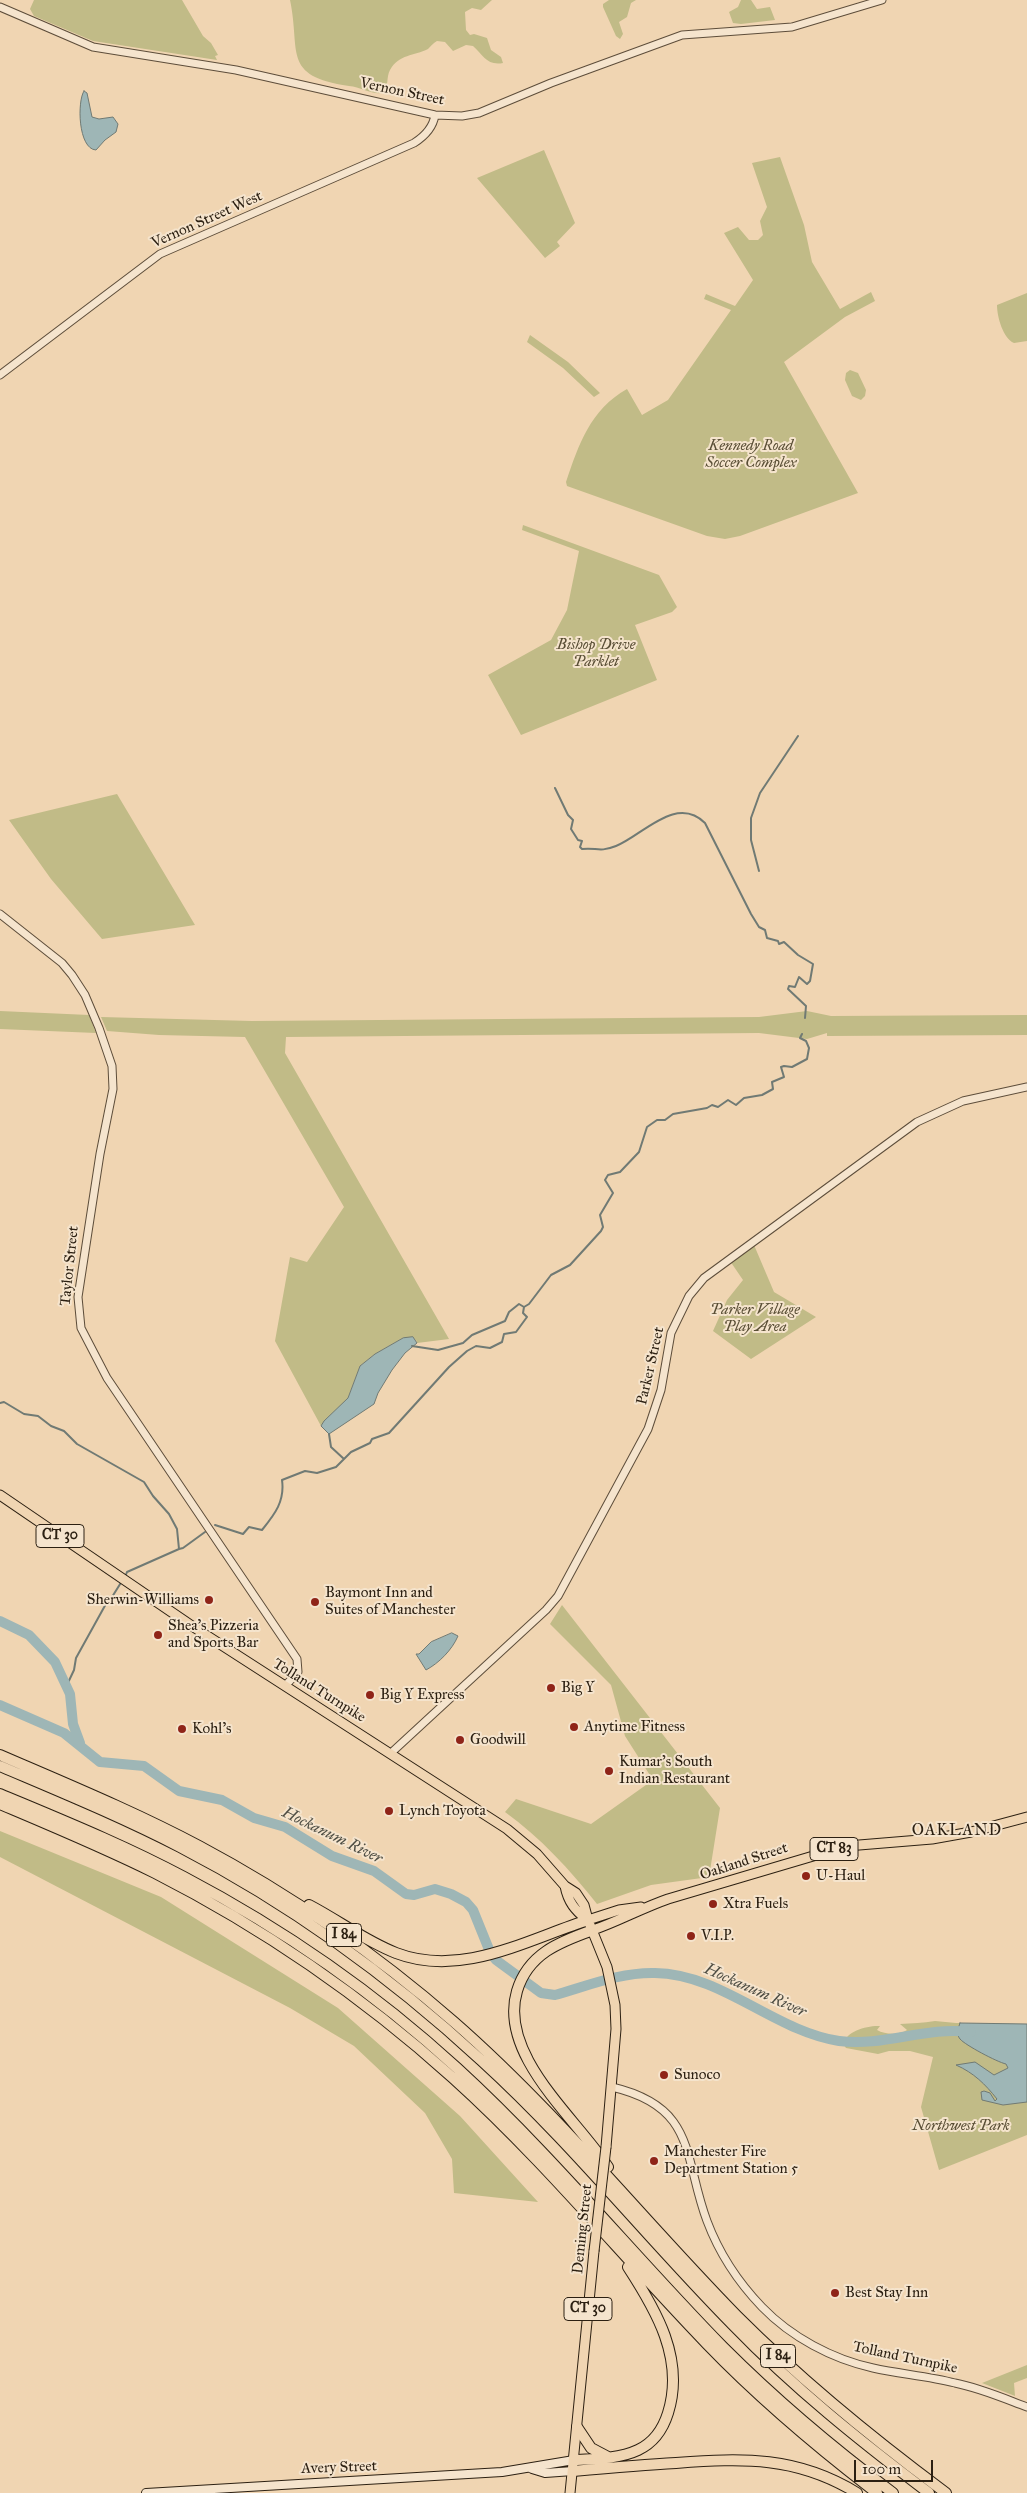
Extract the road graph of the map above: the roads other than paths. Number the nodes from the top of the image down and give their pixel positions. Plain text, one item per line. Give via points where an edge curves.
1 (882, 0) edge
2 (0, 7) edge
3 (435, 115) junction
4 (0, 375) edge
5 (0, 914) edge
6 (1027, 1087) edge
7 (0, 1495) edge
8 (286, 1686) junction
9 (391, 1753) junction
10 (0, 1755) edge
11 (0, 1766) edge
12 (0, 1794) edge
13 (0, 1804) edge
14 (1027, 1817) edge
15 (252, 1876) junction
16 (647, 1906) junction
17 (588, 1920) junction
18 (593, 1930) junction
19 (612, 2087) junction
20 (629, 2199) junction
21 (614, 2245) junction
22 (1027, 2407) edge
23 (577, 2427) junction
24 (609, 2457) junction
25 (573, 2466) junction
26 (146, 2493) edge
27 (570, 2493) edge
28 (857, 2493) edge
29 (877, 2493) edge
30 (893, 2493) edge
31 (929, 2493) edge
32 (946, 2493) edge

1 - 3 street, Vernon Street via 792,27 682,35 479,113
2 - 3 street, Vernon Street via 93,47 236,70
3 - 4 street, Vernon Street West via 434,124 414,143 160,254
5 - 8 street, Taylor Street via 72,974 107,1047 112,1066 113,1089 101,1144 78,1297 81,1328 108,1378 297,1659 298,1672
6 - 9 street, Parker Street via 963,1101 918,1122 704,1278 689,1296 670,1333 661,1390 648,1428 558,1596
7 - 8 main road, Tolland Turnpike / CT 30
8 - 9 main road, Tolland Turnpike / CT 30
9 - 17 main road, Tolland Turnpike / CT 30 via 519,1838 565,1886 576,1893
10 - 15 highway, I 84 via 138,1815
11 - 31 highway via 194,1854 299,1917 395,1986 525,2102 759,2351 827,2414
12 - 30 highway via 106,1838 194,1882 287,1938 383,2006 455,2066 514,2122 744,2368
13 - 21 highway, I 84 via 172,1882 244,1922 325,1976 392,2026 466,2090
14 - 16 main road, Oakland Street / CT 83 via 932,1839 837,1848
15 - 17 highway via 397,1953 436,1961 479,1957
15 - 20 highway, I 84 via 353,1942 454,2022 522,2085
16 - 17 main road, Oakland Street / CT 83 via 619,1910
16 - 18 main road, Oakland Street / CT 83 via 624,1919
17 - 18 main road, Tolland Turnpike / CT 30
18 - 19 main road, Tolland Turnpike / CT 30 via 613,1993 616,2029
18 - 20 highway via 552,1946 527,1970 518,1988 514,2020 524,2053
19 - 22 street, Tolland Turnpike via 636,2092 674,2123 685,2140 707,2221 719,2248 745,2288 787,2328 810,2344 849,2362 955,2382
19 - 23 main road, Deming Street / CT 30, bridge
20 - 32 highway, I 84 via 792,2369 863,2430
21 - 24 highway via 659,2321 670,2353 673,2383 668,2414 656,2436 636,2451
21 - 29 highway, I 84 via 757,2393 807,2438
23 - 24 highway via 591,2448
23 - 25 main road, Deming Street / CT 30
24 - 25 highway
25 - 26 main road, Avery Street via 542,2464 532,2469 396,2480
25 - 27 main road, Deming Street / CT 30
25 - 28 highway via 763,2460 811,2470

